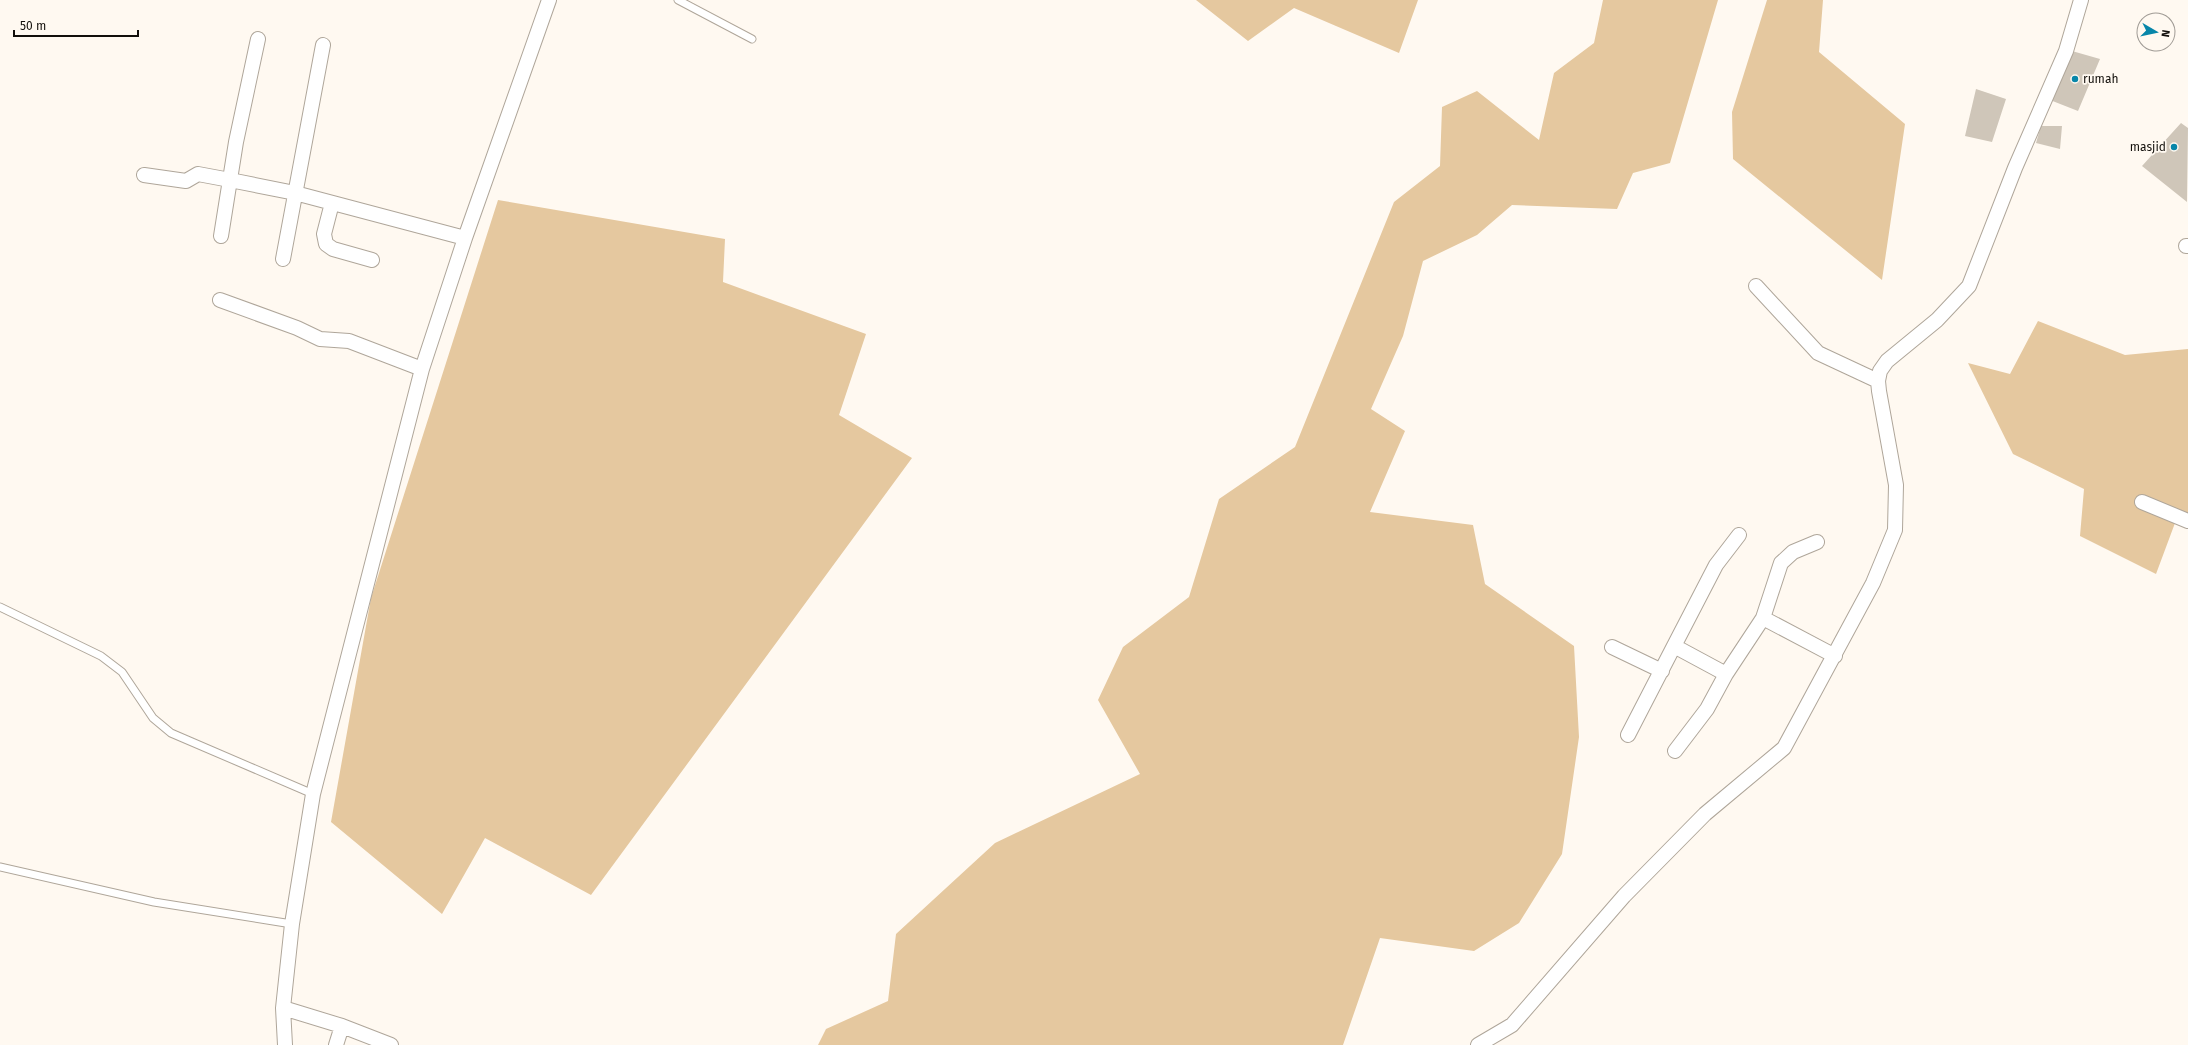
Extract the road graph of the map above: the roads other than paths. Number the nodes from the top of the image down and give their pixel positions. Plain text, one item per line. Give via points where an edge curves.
1 (549, 0) edge
2 (678, 0) edge
3 (2081, 0) edge
4 (258, 39) dead end
5 (752, 39) dead end
6 (322, 45) dead end
7 (144, 175) dead end
8 (230, 180) junction
9 (295, 194) junction
10 (332, 203) junction
11 (221, 236) dead end
12 (465, 238) junction
13 (283, 259) dead end
14 (372, 260) dead end
15 (1756, 286) dead end
16 (220, 300) dead end
17 (422, 370) junction
18 (1878, 382) junction
19 (2142, 502) dead end
20 (2188, 521) edge
21 (1739, 534) dead end
22 (1817, 542) dead end
23 (0, 607) edge
24 (1763, 618) junction
25 (1674, 646) junction
26 (1612, 647) dead end
27 (1835, 656) junction
28 (1662, 671) junction
29 (1726, 674) junction
30 (1628, 736) dead end
31 (1675, 751) dead end
32 (313, 794) junction
33 (0, 867) edge
34 (292, 924) junction
35 (284, 1008) junction
36 (342, 1026) junction
37 (285, 1045) edge
38 (336, 1045) edge
39 (391, 1045) edge
40 (1478, 1045) edge

1 - 12 street
2 - 5 lane
3 - 18 street via 2066,51 2015,168 1969,286 1937,320 1887,361 1880,371
4 - 8 street
6 - 9 street
7 - 8 street via 186,181 198,174
8 - 9 street
8 - 11 street
9 - 10 street
9 - 13 street
10 - 12 street
10 - 14 street via 324,234 326,244 333,249
12 - 17 street
15 - 18 street via 1818,353
16 - 17 street via 320,339 349,341
17 - 32 street
18 - 27 street via 1896,485 1894,530 1873,583
19 - 20 street
21 - 25 street via 1716,565
22 - 24 street via 1793,552 1781,562
23 - 32 lane via 101,656 122,672 153,718 171,733
24 - 27 street
24 - 29 street
25 - 28 street
25 - 29 street
26 - 28 street
27 - 40 street via 1784,748 1705,814 1624,896 1512,1025
28 - 30 street
29 - 31 street via 1707,709
32 - 34 street
33 - 34 lane via 154,902
34 - 35 street
35 - 36 street
35 - 37 street
36 - 38 street
36 - 39 street

